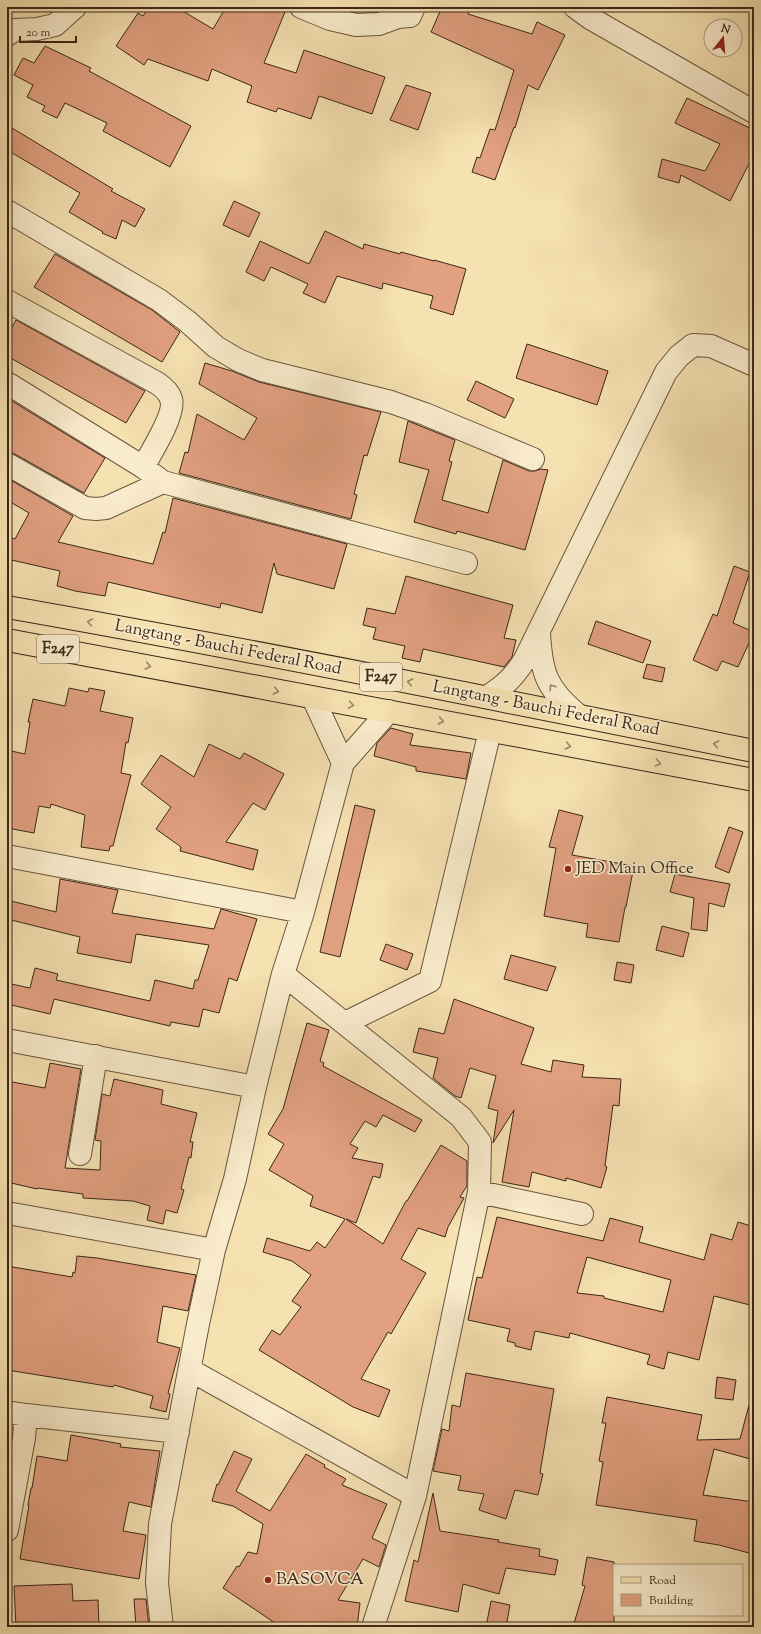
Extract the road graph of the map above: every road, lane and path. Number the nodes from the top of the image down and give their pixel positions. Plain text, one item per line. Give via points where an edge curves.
1 (75, 7) edge
2 (301, 7) edge
3 (414, 7) edge
4 (575, 7) edge
5 (7, 35) edge
6 (754, 112) edge
7 (7, 211) edge
8 (7, 301) edge
9 (754, 365) edge
10 (7, 383) edge
11 (533, 459) dead end
12 (7, 464) edge
13 (144, 467) junction
14 (163, 482) junction
15 (466, 563) dead end
16 (7, 607) edge
17 (116, 626) junction
18 (539, 631) junction
19 (7, 640) edge
20 (110, 659) junction
21 (487, 697) junction
22 (313, 698) junction
23 (389, 711) junction
24 (578, 715) junction
25 (626, 725) junction
26 (490, 730) junction
27 (754, 751) edge
28 (620, 756) junction
29 (343, 763) junction
30 (754, 780) edge
31 (7, 856) edge
32 (303, 912) junction
33 (283, 974) junction
34 (345, 1023) junction
35 (7, 1040) edge
36 (96, 1056) junction
37 (255, 1087) junction
38 (80, 1154) dead end
39 (479, 1192) junction
40 (7, 1214) edge
41 (582, 1214) dead end
42 (214, 1250) junction
43 (190, 1370) junction
44 (16, 1413) edge
45 (178, 1432) junction
46 (416, 1496) junction
47 (7, 1530) edge
48 (162, 1627) edge
49 (373, 1627) edge

1 - 5 street via 56,25 15,30
2 - 3 street via 330,19 356,25 379,24 398,17 410,16
4 - 6 street
7 - 11 street via 159,300 216,347 238,360 262,370 391,402
8 - 13 street via 166,390 172,399 171,414
9 - 18 street via 711,346 692,345 666,372
10 - 13 street
12 - 14 street via 85,508 96,510 106,508
13 - 14 street
14 - 15 street
17 -> 16 main road, Langtang - Bauchi Federal Road / F247
17 - 20 main road
21 -> 17 main road, Langtang - Bauchi Federal Road / F247
18 - 21 street via 514,676
24 -> 18 street via 555,692 544,674 540,658
19 - 20 main road, Langtang - Bauchi Federal Road / F247
20 -> 22 main road, Langtang - Bauchi Federal Road / F247
21 - 24 main road, Langtang - Bauchi Federal Road / F247
22 -> 23 main road, Langtang - Bauchi Federal Road / F247
22 - 29 street
23 -> 26 main road, Langtang - Bauchi Federal Road / F247
23 - 29 street
24 - 25 main road, Langtang - Bauchi Federal Road / F247
27 -> 25 main road, Langtang - Bauchi Federal Road / F247
25 - 28 main road
26 -> 28 main road, Langtang - Bauchi Federal Road / F247
26 - 34 street via 430,982
28 -> 30 main road, Langtang - Bauchi Federal Road / F247
29 - 32 street
31 - 32 street
32 - 33 street
33 - 34 street
33 - 37 street
34 - 39 street via 461,1117 480,1142
35 - 36 street
36 - 37 street
36 - 38 street
37 - 42 street via 235,1179
39 - 41 street
39 - 46 street
40 - 42 street
42 - 43 street
43 - 45 street
43 - 46 street
44 - 45 street
44 - 47 street via 24,1438
45 - 48 street via 160,1524 158,1583
46 - 49 street

